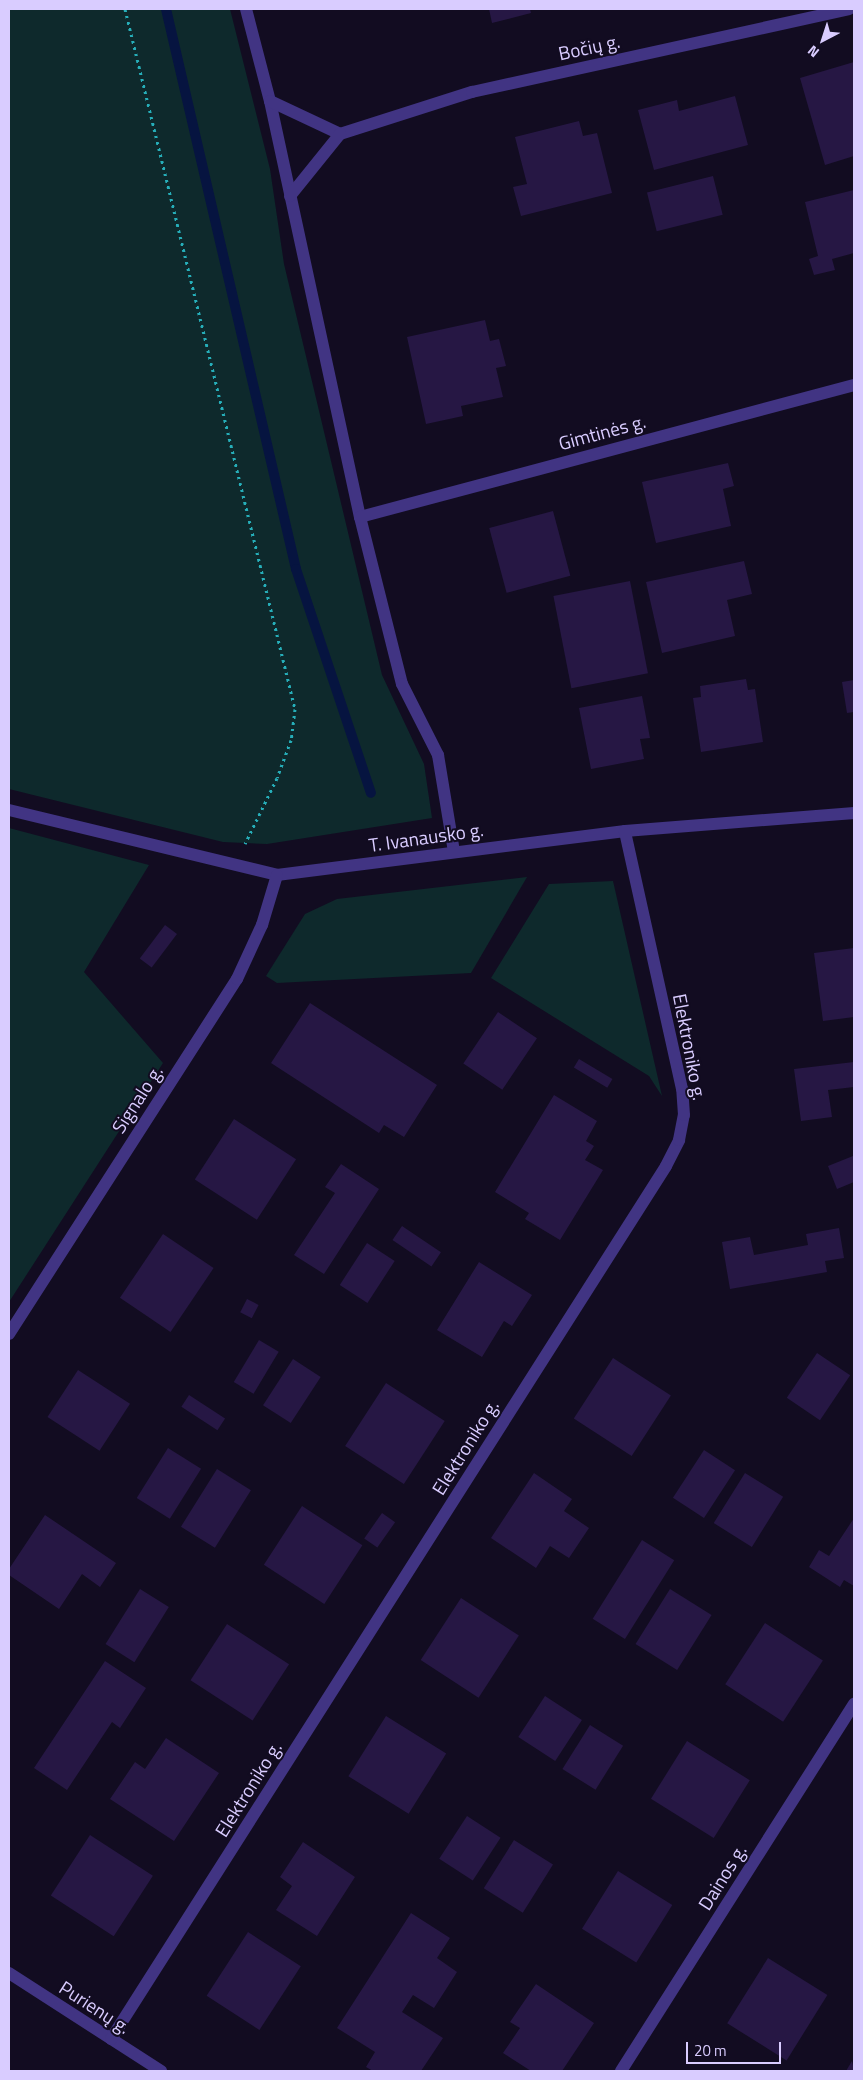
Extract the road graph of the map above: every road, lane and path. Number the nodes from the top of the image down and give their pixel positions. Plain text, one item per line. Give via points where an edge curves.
1 (125, 9) edge
2 (246, 9) edge
3 (849, 9) edge
4 (270, 102) junction
5 (340, 134) junction
6 (290, 196) junction
7 (854, 385) edge
8 (360, 517) junction
9 (9, 810) edge
10 (854, 813) edge
11 (625, 831) junction
12 (454, 852) junction
13 (236, 866) junction
14 (277, 875) junction
15 (9, 1334) edge
16 (854, 1704) edge
17 (9, 1974) edge
18 (111, 2039) junction
19 (161, 2071) edge
20 (621, 2071) edge

1 - 13 path via 295,709 291,740 277,778
2 - 4 street
3 - 5 street, Bočių g. via 472,92
4 - 5 street
4 - 6 street
5 - 6 street
6 - 8 street
7 - 8 street, Gimtinės g.
8 - 12 street via 402,684 438,756
9 - 13 street, T. Ivanausko g.
10 - 11 street, T. Ivanausko g.
11 - 12 street, T. Ivanausko g.
11 - 18 street, Elektroniko g. via 682,1089 684,1115 679,1140 661,1174
12 - 14 street, T. Ivanausko g.
13 - 14 street, T. Ivanausko g.
14 - 15 street, Signalo g. via 262,925 237,979
16 - 20 street, Dainos g.
17 - 18 street, Purienų g.
18 - 19 street, Purienų g.

